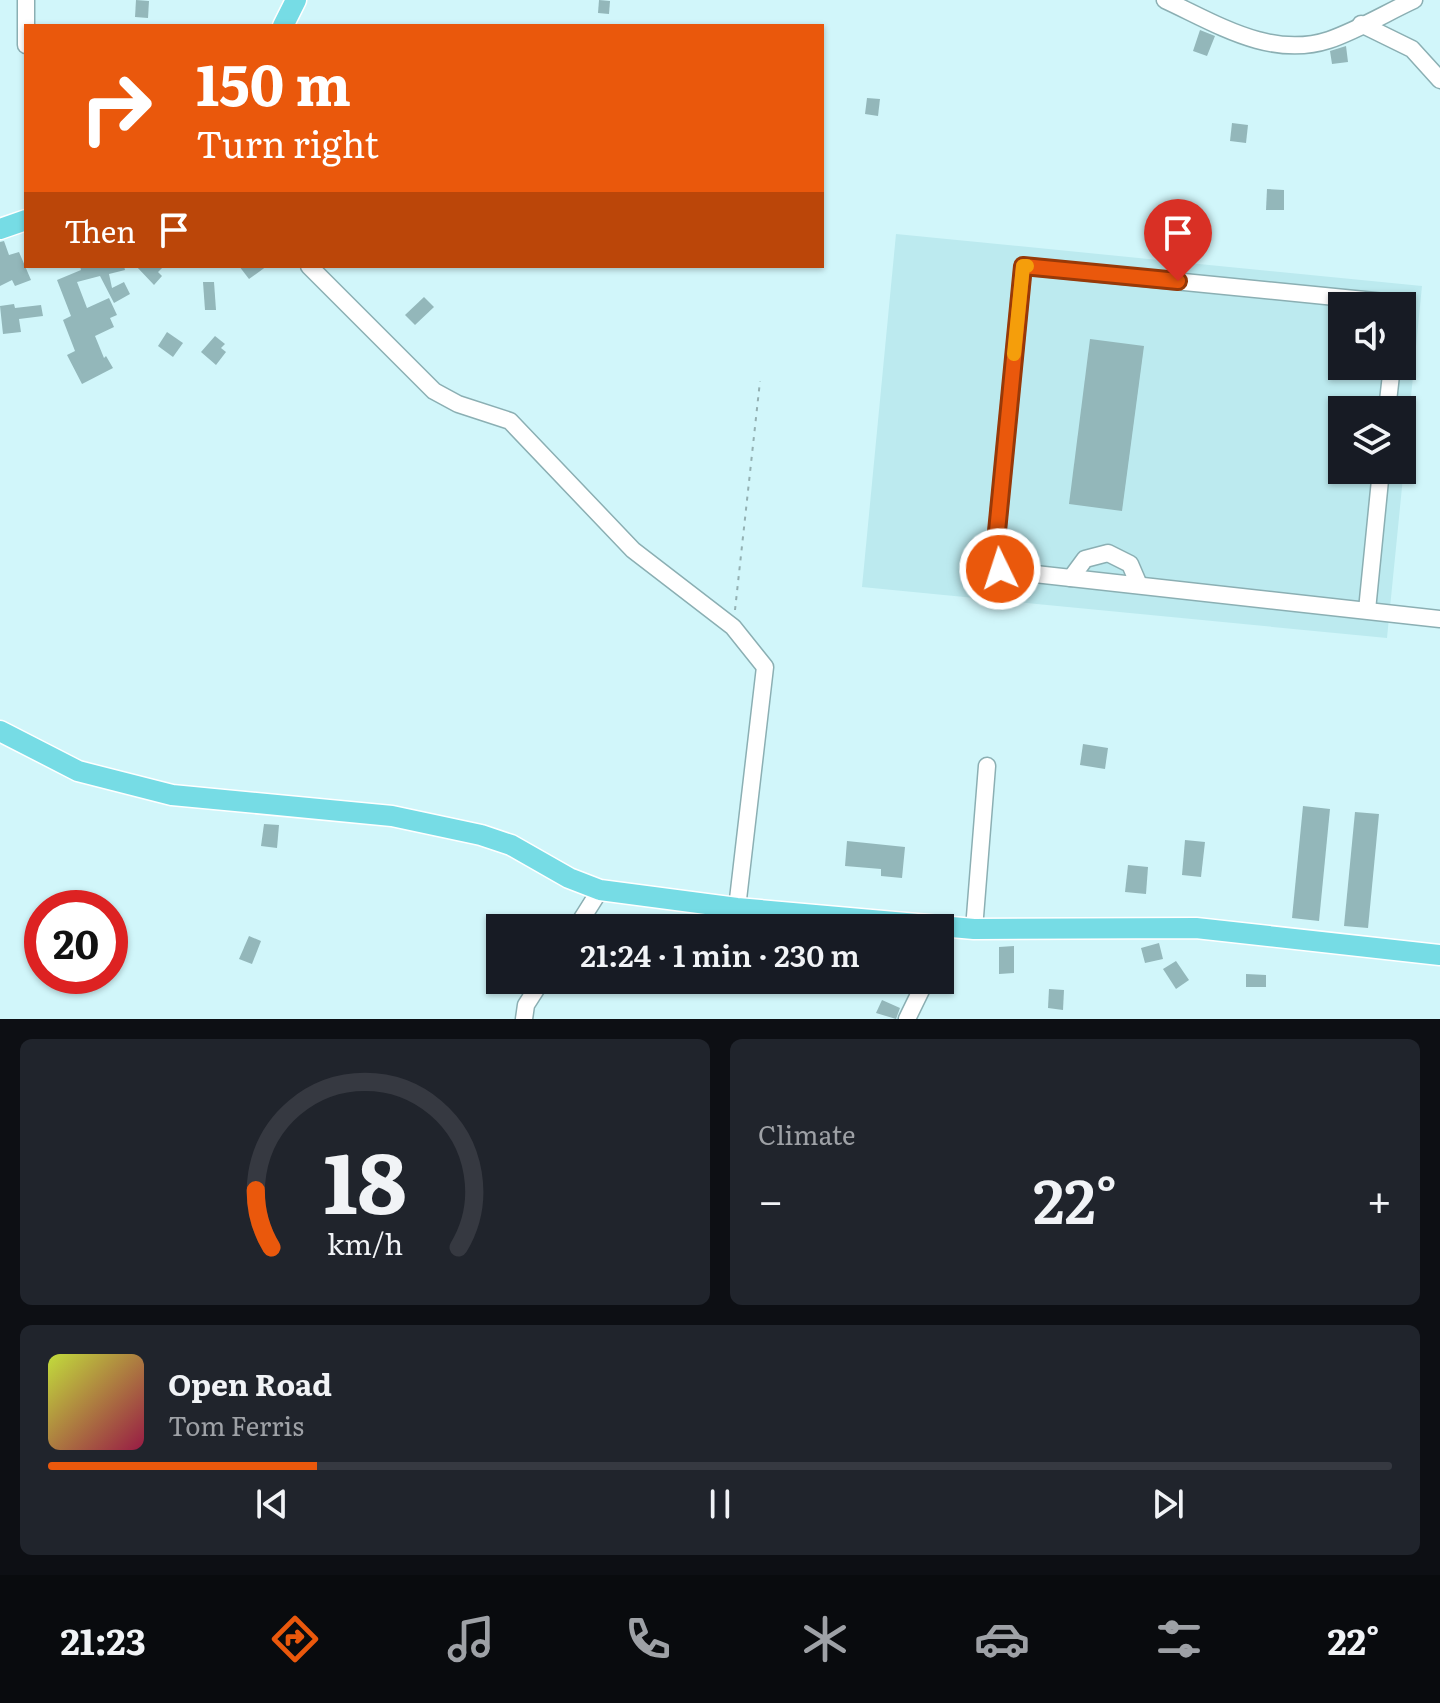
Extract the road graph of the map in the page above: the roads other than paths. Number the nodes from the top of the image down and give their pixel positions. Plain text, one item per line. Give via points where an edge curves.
1 (26, 0) edge
2 (296, 0) edge
3 (1165, 0) edge
4 (1414, 0) edge
5 (26, 24) edge
6 (284, 24) edge
7 (1361, 24) junction
8 (1440, 80) edge
9 (24, 221) edge
10 (0, 229) edge
11 (311, 268) edge
12 (1328, 296) edge
13 (1380, 484) edge
14 (1071, 578) junction
15 (1139, 585) junction
16 (1367, 610) junction
17 (1440, 619) edge
18 (0, 731) edge
19 (987, 766) dead end
20 (600, 890) junction
21 (737, 908) junction
22 (585, 914) edge
23 (804, 914) edge
24 (954, 927) edge
25 (974, 929) junction
26 (1440, 955) edge
27 (533, 994) edge
28 (919, 994) edge
29 (524, 1019) edge
30 (907, 1019) edge

1 - 5 street
2 - 6 main road
3 - 7 street via 1248,39 1290,47 1329,40
4 - 7 street
7 - 8 street via 1412,49
9 - 10 main road
11 - 21 street via 434,391 510,421 633,550 733,627 765,667
12 - 14 street via 1023,266 994,562 1000,569
13 - 16 street
14 - 15 street
14 - 15 street via 1085,559 1108,553 1130,564
15 - 16 street
16 - 17 street
18 - 20 main road via 78,771 172,795 392,816 457,828 511,845
19 - 25 street
20 - 21 main road
20 - 22 street
21 - 23 main road
24 - 25 main road
25 - 26 main road via 1196,928
27 - 29 street
28 - 30 street

